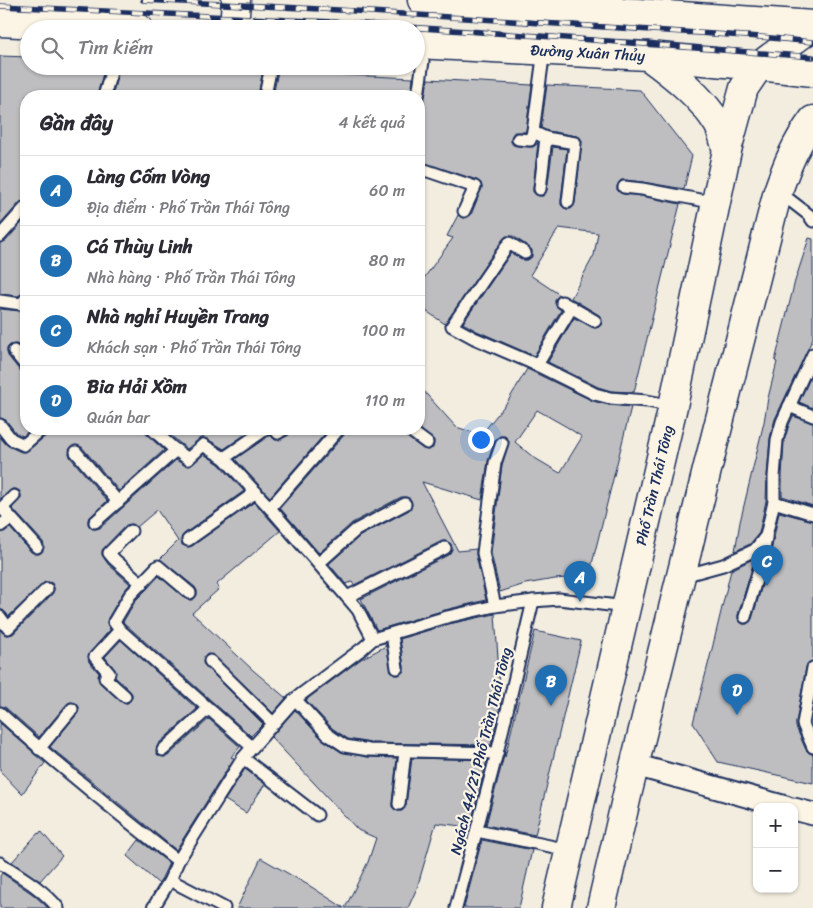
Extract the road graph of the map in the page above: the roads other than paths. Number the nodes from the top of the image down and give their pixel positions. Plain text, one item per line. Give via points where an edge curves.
1 (236, 0) edge
2 (422, 0) edge
3 (521, 3) edge
4 (235, 20) edge
5 (0, 22) edge
6 (20, 23) edge
7 (813, 26) edge
8 (425, 44) edge
9 (544, 50) junction
10 (648, 56) junction
11 (759, 66) junction
12 (813, 72) edge
13 (110, 75) edge
14 (269, 75) edge
15 (421, 75) edge
16 (106, 90) edge
17 (266, 90) edge
18 (419, 90) edge
19 (813, 120) edge
20 (533, 132) junction
21 (546, 138) junction
22 (518, 140) dead end
23 (727, 150) junction
24 (425, 170) edge
25 (624, 187) dead end
26 (540, 189) dead end
27 (778, 191) junction
28 (568, 202) dead end
29 (716, 203) junction
30 (464, 211) dead end
31 (20, 214) edge
32 (813, 221) edge
33 (0, 236) edge
34 (525, 253) dead end
35 (0, 301) edge
36 (20, 304) edge
37 (595, 321) dead end
38 (14, 351) dead end
39 (813, 354) edge
40 (20, 358) edge
41 (537, 364) junction
42 (673, 406) junction
43 (789, 406) junction
44 (813, 416) edge
45 (0, 425) edge
46 (35, 435) edge
47 (159, 435) edge
48 (257, 435) edge
49 (334, 435) edge
50 (416, 435) edge
51 (427, 443) dead end
52 (502, 443) dead end
53 (176, 450) junction
54 (76, 452) dead end
55 (224, 458) junction
56 (256, 492) junction
57 (14, 496) dead end
58 (118, 502) junction
59 (774, 502) junction
60 (405, 504) dead end
61 (270, 508) junction
62 (813, 514) edge
63 (11, 518) junction
64 (95, 522) dead end
65 (0, 526) edge
66 (130, 530) dead end
67 (766, 536) junction
68 (188, 540) dead end
69 (37, 547) dead end
70 (445, 548) dead end
71 (318, 563) junction
72 (682, 576) junction
73 (142, 584) junction
74 (47, 589) dead end
75 (190, 592) dead end
76 (347, 597) junction
77 (533, 601) junction
78 (495, 606) junction
79 (627, 607) junction
80 (0, 617) edge
81 (745, 617) dead end
82 (120, 630) junction
83 (392, 634) junction
84 (373, 639) junction
85 (210, 661) dead end
86 (397, 668) dead end
87 (813, 668) edge
88 (125, 696) dead end
89 (295, 699) junction
90 (72, 708) dead end
91 (208, 709) junction
92 (0, 713) edge
93 (273, 723) junction
94 (252, 747) junction
95 (813, 747) edge
96 (39, 749) junction
97 (163, 750) dead end
98 (404, 752) junction
99 (497, 753) junction
100 (592, 754) junction
101 (243, 758) junction
102 (635, 765) junction
103 (772, 803) edge
104 (399, 804) dead end
105 (798, 810) edge
106 (813, 814) edge
107 (316, 815) dead end
108 (478, 831) junction
109 (569, 850) junction
110 (178, 861) junction
111 (0, 863) edge
112 (170, 880) junction
113 (58, 908) edge
114 (153, 908) edge
115 (224, 908) edge
116 (456, 908) edge
117 (556, 908) edge
118 (601, 908) edge

1 - 4 main road
2 - 3 main road
3 - 7 main road
5 - 6 main road
7 - 11 main road, Phố Trần Thái Tông
8 - 9 main road, Đường Xuân Thủy
9 - 10 main road, Đường Xuân Thủy
9 - 20 lane
10 - 11 main road, Đường Xuân Thủy
10 - 23 main road via 697,97 719,125
11 - 12 main road, Đường Xuân Thủy
11 - 23 main road, Phố Trần Thái Tông via 744,88
13 - 16 lane
14 - 17 lane
15 - 18 lane
19 - 27 main road via 788,162
20 - 21 lane
20 - 22 lane via 530,140
21 - 26 lane
21 - 28 lane via 575,143
23 - 29 main road, Phố Trần Thái Tông
24 - 30 lane via 475,187
25 - 29 lane
27 - 32 lane
27 - 72 main road
29 - 42 main road, Phố Trần Thái Tông
31 - 33 lane
34 - 41 lane via 509,244 452,326
35 - 36 lane
37 - 41 lane via 567,304
38 - 40 lane
39 - 43 lane
41 - 42 lane via 595,394
42 - 79 main road, Phố Trần Thái Tông
43 - 44 lane
43 - 59 lane via 777,440
45 - 46 lane via 11,439 24,445
47 - 53 lane
48 - 55 lane
49 - 61 lane
50 - 51 lane
52 - 78 lane via 495,463 483,553
53 - 55 lane via 188,459 203,445
53 - 58 lane
54 - 58 lane
55 - 56 lane
56 - 61 lane
56 - 68 lane
57 - 63 lane via 2,508
58 - 64 lane
59 - 62 lane
59 - 67 lane
60 - 71 lane via 356,530
61 - 71 lane
63 - 65 lane
63 - 69 lane
66 - 73 lane via 109,553
67 - 72 lane via 755,550 723,565
67 - 81 lane
70 - 76 lane
71 - 76 lane
72 - 102 main road
73 - 75 lane via 158,566
73 - 82 lane via 130,595 114,622
74 - 80 lane via 8,628
76 - 84 lane via 358,610
77 - 78 lane
77 - 79 lane via 559,600
77 - 99 lane, Ngách 44/21 Phố Trần Thái Tông
78 - 83 lane
79 - 100 main road, Phố Trần Thái Tông
82 - 88 lane via 95,658 109,673 105,678
82 - 91 lane
83 - 84 lane
83 - 86 lane
84 - 89 lane
85 - 93 lane
87 - 95 lane via 803,724
89 - 93 lane
89 - 98 lane via 328,734 345,746
90 - 96 lane
91 - 94 lane
91 - 97 lane
92 - 96 lane
93 - 94 lane
94 - 101 lane
96 - 110 lane
98 - 99 lane
98 - 104 lane
99 - 108 lane, Ngách 44/21 Phố Trần Thái Tông
100 - 102 main road
100 - 109 main road, Phố Trần Thái Tông
101 - 107 lane
101 - 110 lane
102 - 103 street
102 - 118 main road
105 - 106 street
108 - 109 lane
108 - 116 lane, Ngách 44/21 Phố Trần Thái Tông
109 - 117 main road, Phố Trần Thái Tông
110 - 112 lane
111 - 113 lane via 20,875
112 - 114 lane
112 - 115 lane

